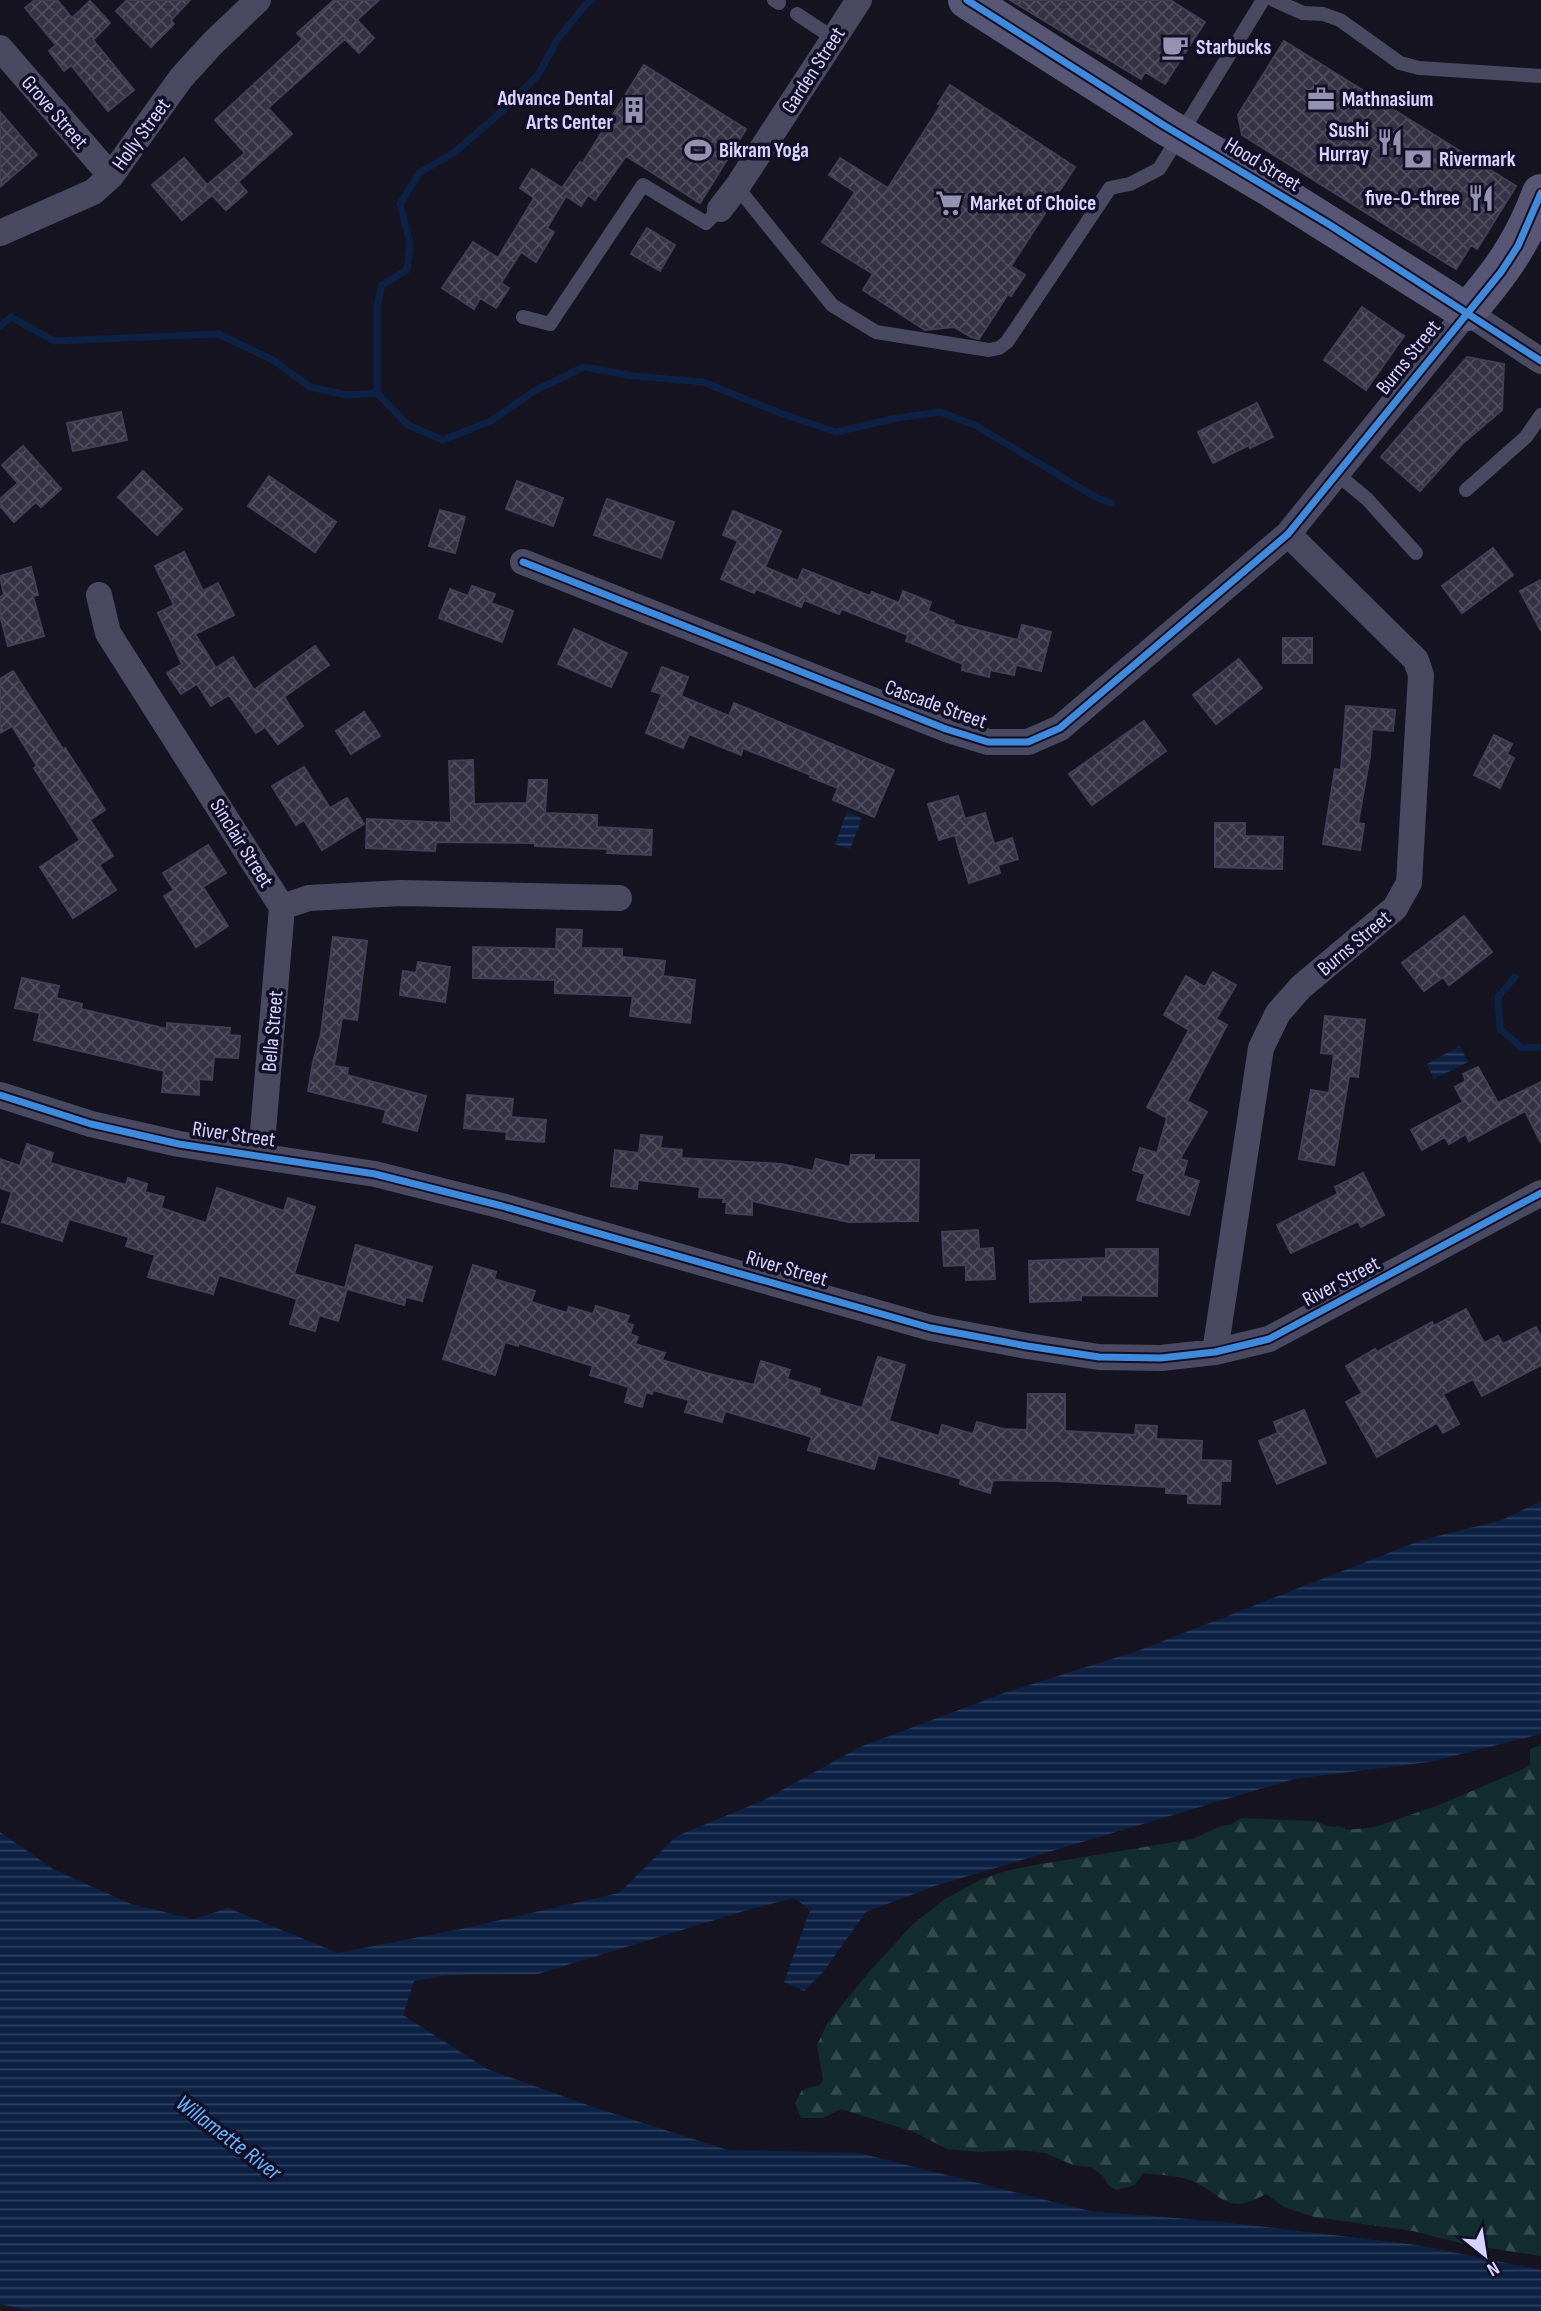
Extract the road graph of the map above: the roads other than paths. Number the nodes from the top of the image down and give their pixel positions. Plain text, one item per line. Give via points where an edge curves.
1 (258, 0) edge
2 (859, 0) edge
3 (967, 0) edge
4 (1263, 0) edge
5 (1274, 0) edge
6 (797, 14) dead end
7 (833, 38) junction
8 (0, 48) edge
9 (1541, 76) edge
10 (1179, 134) junction
11 (111, 176) junction
12 (737, 187) junction
13 (1541, 193) edge
14 (720, 209) joint
15 (0, 233) edge
16 (1466, 312) junction
17 (523, 317) dead end
18 (1541, 360) edge
19 (1541, 415) edge
20 (1337, 474) junction
21 (1465, 490) dead end
22 (1289, 534) junction
23 (1416, 553) dead end
24 (523, 562) dead end
25 (99, 595) dead end
26 (619, 898) dead end
27 (282, 907) junction
28 (0, 1095) edge
29 (261, 1155) junction
30 (1541, 1193) edge
31 (1215, 1352) junction

1 - 11 street, Holly Street via 181,79
2 - 7 street, Garden Street
3 - 10 street, Hood Street
4 - 10 lane
5 - 9 lane via 1303,13 1340,20 1400,63
6 - 7 lane
7 - 12 street, Garden Street
8 - 11 street, Grove Street
10 - 12 lane via 1159,169 1130,184 1110,188 1007,342 989,350 876,332 832,304
10 - 16 street, Hood Street
11 - 15 street, Holly Street via 93,192
12 - 14 street, Garden Street
13 - 16 street, Burns Street via 1528,238
14 - 17 lane via 706,223 643,185 550,324
16 - 18 street, Hood Street
16 - 20 street, Burns Street
19 - 21 lane via 1525,436
20 - 22 street, Burns Street
20 - 23 lane via 1367,499
22 - 24 street, Cascade Street via 1060,728 1028,743 988,742 946,729
22 - 31 street, Burns Street via 1416,660 1422,675 1409,883 1395,908 1301,987 1278,1013 1261,1048
25 - 27 street, Sinclair Street via 108,633
26 - 27 street, Sinclair Street via 401,893 309,898
27 - 29 street, Bella Street
28 - 29 street, River Street via 90,1124 178,1144
29 - 31 street, River Street via 375,1174 502,1206 931,1328 1099,1357 1161,1358
30 - 31 street, River Street via 1269,1339

